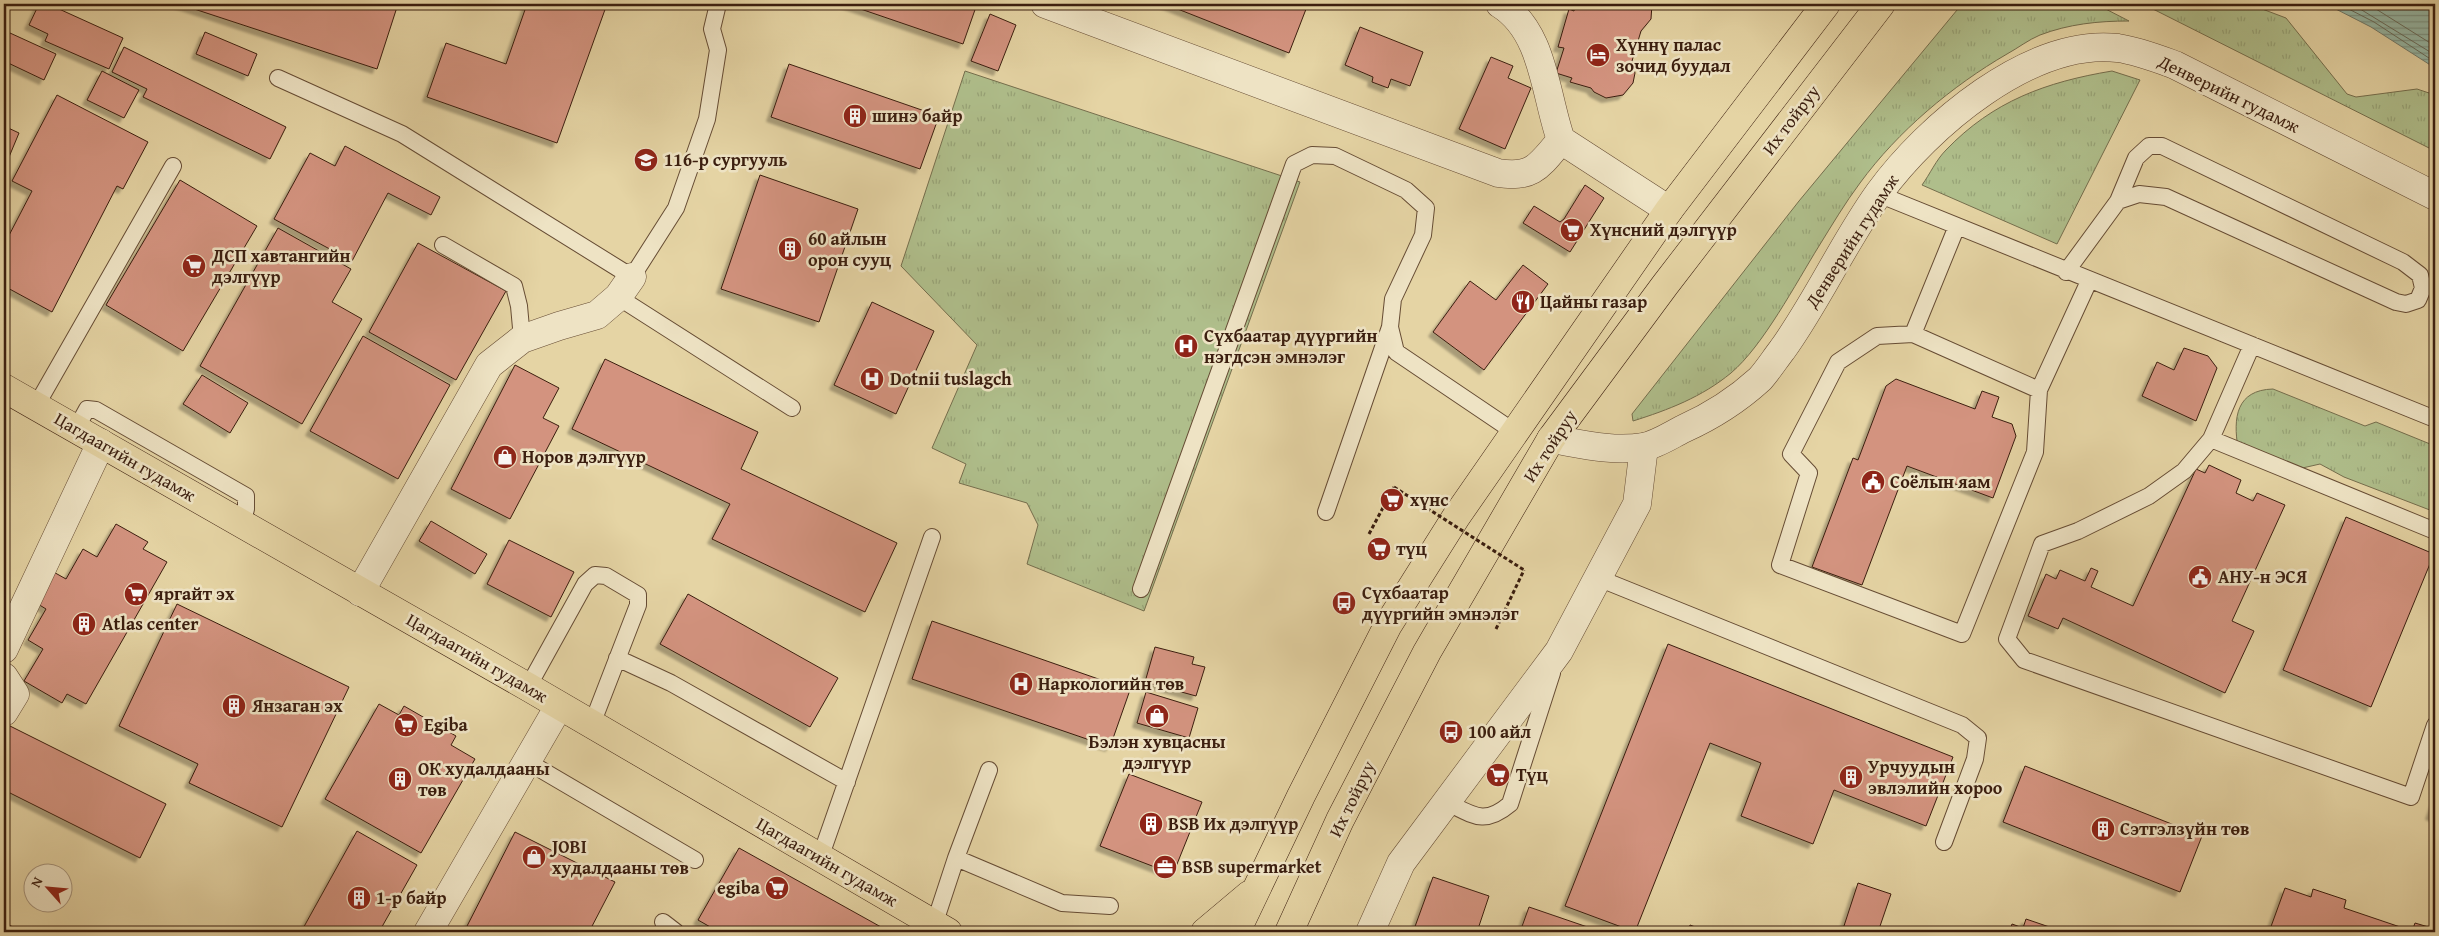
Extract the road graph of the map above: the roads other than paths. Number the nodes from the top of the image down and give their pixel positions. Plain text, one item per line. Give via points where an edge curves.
1 (718, 4) edge
2 (1045, 4) edge
3 (1500, 4) edge
4 (1826, 4) edge
5 (1881, 4) edge
6 (278, 78) dead end
7 (1561, 140) junction
8 (173, 166) dead end
9 (1878, 194) junction
10 (2435, 196) edge
11 (2118, 201) junction
12 (1669, 210) junction
13 (1957, 226) junction
14 (443, 246) dead end
15 (2066, 272) junction
16 (2089, 281) junction
17 (625, 287) junction
18 (1390, 327) junction
19 (1913, 334) junction
20 (522, 339) junction
21 (2252, 345) junction
22 (4, 388) edge
23 (2039, 390) junction
24 (36, 406) junction
25 (792, 408) dead end
26 (2435, 419) edge
27 (76, 429) junction
28 (1513, 431) junction
29 (1551, 439) junction
30 (2211, 439) junction
31 (101, 444) junction
32 (1644, 447) junction
33 (1326, 512) dead end
34 (242, 524) junction
35 (2435, 531) edge
36 (932, 537) dead end
37 (1598, 578) junction
38 (1141, 589) dead end
39 (360, 592) junction
40 (4, 649) edge
41 (1558, 651) junction
42 (618, 658) junction
43 (4, 677) edge
44 (528, 687) junction
45 (560, 706) junction
46 (4, 712) edge
47 (592, 724) junction
48 (2435, 725) edge
49 (528, 762) junction
50 (988, 770) dead end
51 (847, 782) junction
52 (1446, 802) junction
53 (1944, 842) dead end
54 (820, 858) junction
55 (956, 858) junction
56 (695, 860) dead end
57 (1256, 889) junction
58 (1110, 906) dead end
59 (663, 922) dead end
60 (941, 928) edge
61 (428, 932) edge
62 (676, 932) edge
63 (1205, 932) edge
64 (1236, 932) edge
65 (1290, 932) edge
66 (1370, 932) edge

1 - 17 lane via 712,30 718,50 707,119 676,208
2 - 7 street via 1498,173 1526,174 1537,168
3 - 7 street via 1517,18 1535,50
4 - 12 main road, Их тойруу
5 - 29 main road, Их тойруу
6 - 17 lane via 402,134
7 - 12 street
8 - 24 lane
9 - 10 street, Денверийн гудамж via 1906,159 1940,127 2011,74 2063,54 2116,48 2142,52 2175,65
9 - 13 lane
9 - 32 street, Денверийн гудамж via 1796,330 1761,377 1727,406
11 - 11 lane via 2139,194 2166,196 2396,302 2406,304 2418,300 2423,288 2420,275 2403,262 2162,146 2149,146 2136,158
11 - 15 lane
12 - 28 main road, Их тойруу
13 - 15 lane
13 - 19 lane
14 - 20 lane via 514,286
15 - 16 lane
16 - 21 lane
16 - 23 lane
17 - 20 street via 597,316
17 - 25 lane
18 - 28 lane via 1396,352
18 - 33 lane
18 - 38 lane via 1393,299 1423,235 1426,208 1406,190 1336,156 1312,155 1294,164
19 - 23 lane
19 - 23 lane via 1877,336 1838,362 1791,454 1809,473 1780,565 1962,634 2035,452
20 - 39 street via 489,366
21 - 26 lane
21 - 30 lane
22 - 24 main road, Цагдаагийн гудамж
24 - 27 main road, Цагдаагийн гудамж
27 - 31 main road, Цагдаагийн гудамж
27 - 34 lane via 87,409 96,410 159,445 246,496
28 - 57 main road, Их тойруу via 1388,625
29 - 32 street, Денверийн гудамж via 1595,447
29 - 65 main road, Их тойруу via 1427,652 1340,820
30 - 35 lane
30 - 48 lane via 2184,471 2149,496 2078,531 2042,544 2007,640 2024,660 2411,797
31 - 34 main road, Цагдаагийн гудамж
31 - 40 street
32 - 37 street via 1637,504
34 - 39 main road, Цагдаагийн гудамж
36 - 51 lane
37 - 41 street
37 - 53 lane via 1962,725 1978,738 1975,759
39 - 44 main road, Цагдаагийн гудамж
41 - 52 street
41 - 52 lane via 1510,804 1498,815 1481,818
42 - 44 lane via 638,606 638,595 606,576 595,576 585,584
42 - 47 lane
42 - 51 lane via 671,683
43 - 46 street via 15,694
44 - 45 main road, Цагдаагийн гудамж
45 - 47 main road, Цагдаагийн гудамж
45 - 49 street
47 - 54 main road, Цагдаагийн гудамж
49 - 56 lane
49 - 61 street
50 - 55 lane
51 - 54 lane
52 - 66 street via 1401,862
54 - 60 main road, Цагдаагийн гудамж
55 - 58 lane via 1062,902
55 - 60 lane
57 - 63 main road
57 - 64 main road, Их тойруу
59 - 62 lane

